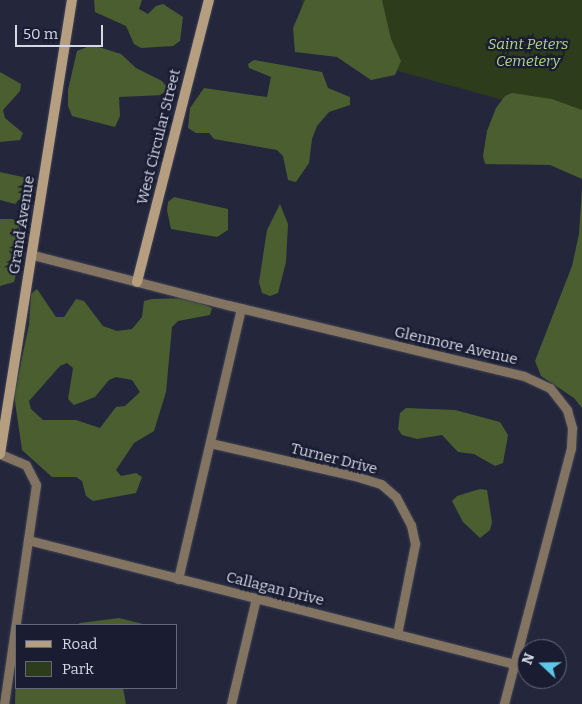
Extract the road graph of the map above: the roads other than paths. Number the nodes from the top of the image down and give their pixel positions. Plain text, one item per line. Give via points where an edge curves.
1 (72, 0) edge
2 (209, 0) edge
3 (33, 254) junction
4 (137, 282) junction
5 (240, 308) junction
6 (2, 430) edge
7 (210, 444) junction
8 (0, 454) edge
9 (28, 540) junction
10 (178, 579) junction
11 (256, 598) junction
12 (16, 624) edge
13 (15, 629) edge
14 (397, 634) junction
15 (515, 664) junction
16 (4, 704) edge
17 (231, 704) edge
18 (504, 704) edge

1 - 3 street, Grand Avenue
2 - 4 street, West Circular Street
3 - 4 street, Glenmore Avenue
3 - 6 street, Grand Avenue
4 - 5 street, Glenmore Avenue
5 - 7 street
5 - 15 street, Glenmore Avenue via 524,376 550,388 567,410 572,428 571,448
6 - 8 street, Grand Avenue
7 - 10 street
7 - 14 street, Turner Drive via 358,477 381,484 396,497 412,525 415,544
8 - 9 street via 26,465 36,485
9 - 10 street, Callagan Drive
9 - 12 street
10 - 11 street, Callagan Drive
11 - 14 street, Callagan Drive
11 - 17 street
13 - 16 street
14 - 15 street, Callagan Drive
15 - 18 street, Glenmore Avenue

